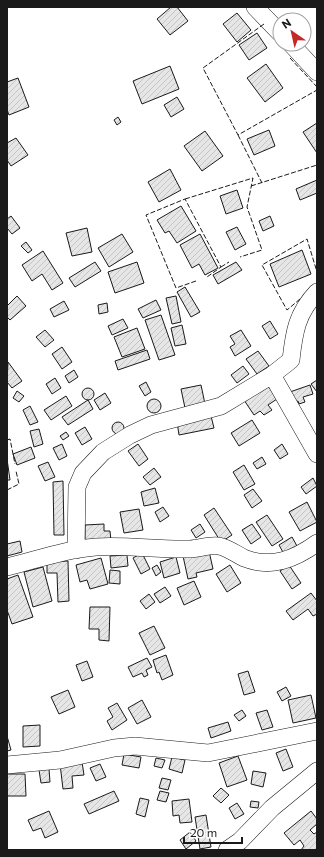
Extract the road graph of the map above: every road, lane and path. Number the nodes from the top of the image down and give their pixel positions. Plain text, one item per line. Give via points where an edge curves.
1 (254, 7) edge
2 (272, 25) edge
3 (298, 52) edge
4 (317, 72) edge
5 (317, 292) edge
6 (272, 375) junction
7 (317, 454) edge
8 (317, 543) edge
9 (76, 550) junction
10 (7, 568) edge
11 (317, 731) edge
12 (7, 765) edge
13 (317, 771) edge
14 (227, 850) edge

1 - 2 street
3 - 4 street
5 - 6 street via 307,303 295,329 290,360
6 - 7 street
6 - 9 street via 221,406 151,425 130,434 99,456 83,473 77,487
8 - 9 street via 300,555 285,561 263,563 219,546 192,549 97,547
9 - 10 street
11 - 12 street via 208,753 135,746 60,760
13 - 14 street

